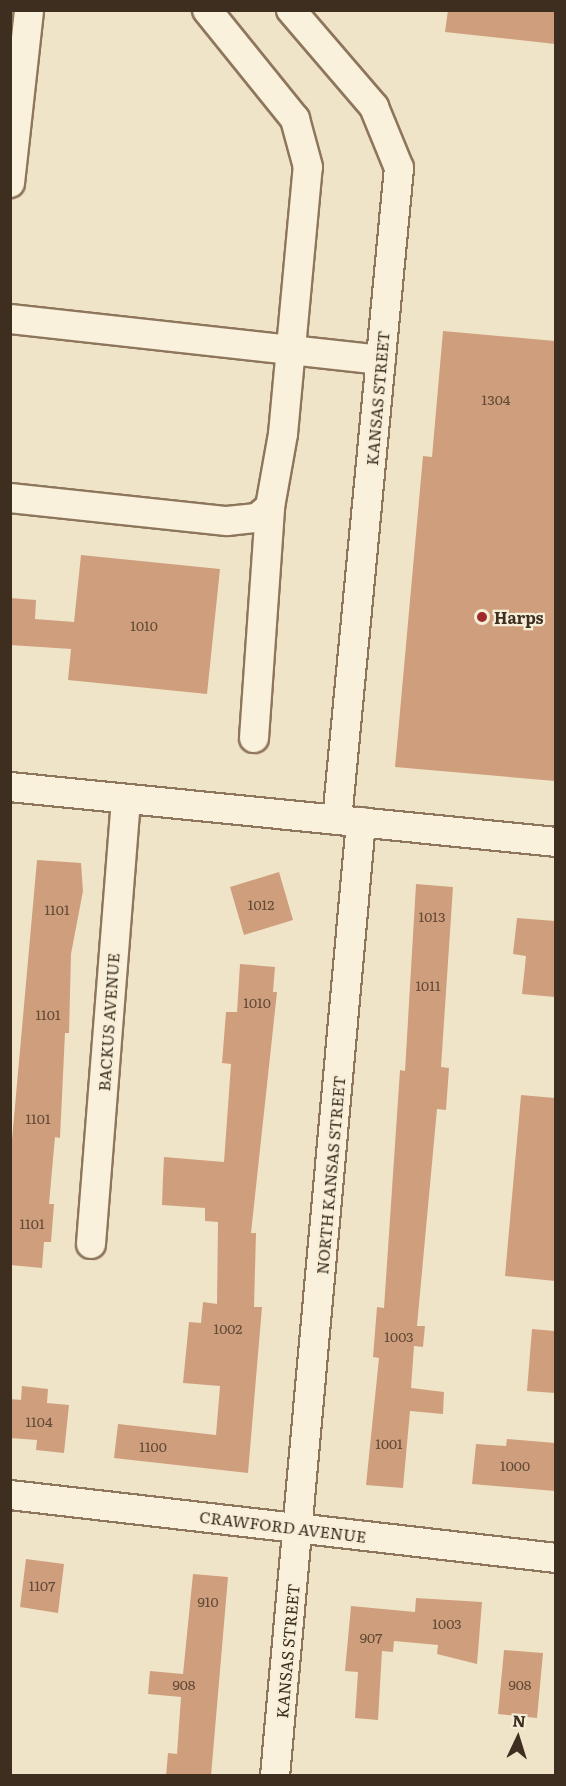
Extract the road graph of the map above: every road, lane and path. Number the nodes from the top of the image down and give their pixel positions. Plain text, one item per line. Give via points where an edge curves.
1 (29, 10) edge
2 (207, 10) edge
3 (291, 10) edge
4 (10, 183) edge
5 (10, 319) edge
6 (291, 350) junction
7 (381, 360) junction
8 (10, 498) edge
9 (258, 514) junction
10 (254, 738) dead end
11 (10, 787) edge
12 (126, 799) junction
13 (349, 821) junction
14 (555, 842) edge
15 (91, 1244) dead end
16 (10, 1495) edge
17 (298, 1527) junction
18 (555, 1558) edge
19 (275, 1776) edge

1 - 4 street
2 - 6 street via 285,103 304,140 308,167
3 - 7 street, KANSAS STREET via 374,107 399,168
5 - 6 street
6 - 7 street
6 - 9 street
7 - 13 street, KANSAS STREET
8 - 9 street
9 - 10 street
11 - 12 street
12 - 13 street
12 - 15 street, BACKUS AVENUE
13 - 14 street
13 - 17 street, NORTH KANSAS STREET
16 - 17 street, CRAWFORD AVENUE
17 - 18 street, CRAWFORD AVENUE
17 - 19 street, KANSAS STREET

